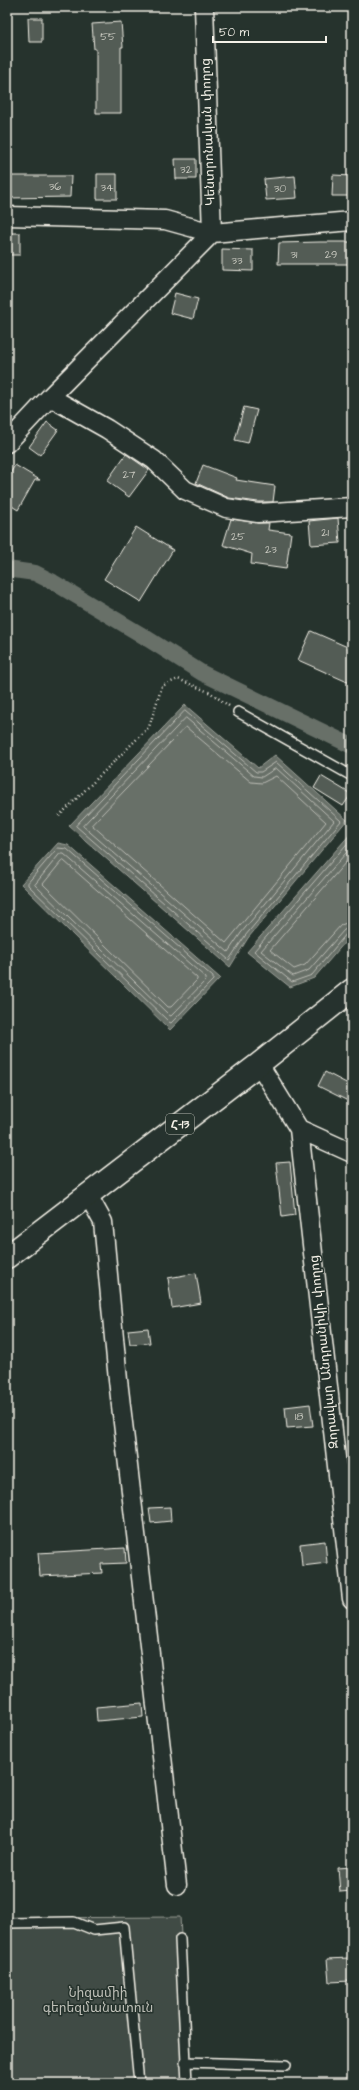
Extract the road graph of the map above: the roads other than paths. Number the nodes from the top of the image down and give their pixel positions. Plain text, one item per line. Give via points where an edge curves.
1 (204, 7) edge
2 (7, 216) edge
3 (352, 221) edge
4 (212, 233) junction
5 (50, 397) junction
6 (7, 444) edge
7 (352, 508) edge
8 (238, 712) road end
9 (352, 776) edge
10 (347, 998) edge
11 (259, 1064) junction
12 (299, 1129) junction
13 (352, 1153) edge
14 (88, 1195) junction
15 (7, 1257) edge
16 (352, 1599) edge
17 (176, 1885) dead end
18 (7, 1923) edge
19 (180, 1939) dead end
20 (185, 2062) junction
21 (286, 2064) dead end
22 (139, 2083) edge
23 (187, 2083) edge

1 - 4 street, Կենտրոնական փողոց
2 - 4 street via 165,220
3 - 4 street
4 - 5 street
5 - 6 street
5 - 7 street via 154,460 185,490 226,508 258,513
8 - 9 lane
10 - 11 main road, Հ-13
11 - 12 street
11 - 14 main road, Հ-13
12 - 13 street
12 - 16 street, Զորավար Անդրանիկի փողոց
14 - 15 main road, Հ-13
14 - 17 street via 103,1222 118,1380
18 - 22 lane via 74,1922 94,1930 124,1927
19 - 20 lane
20 - 21 lane
20 - 23 lane

